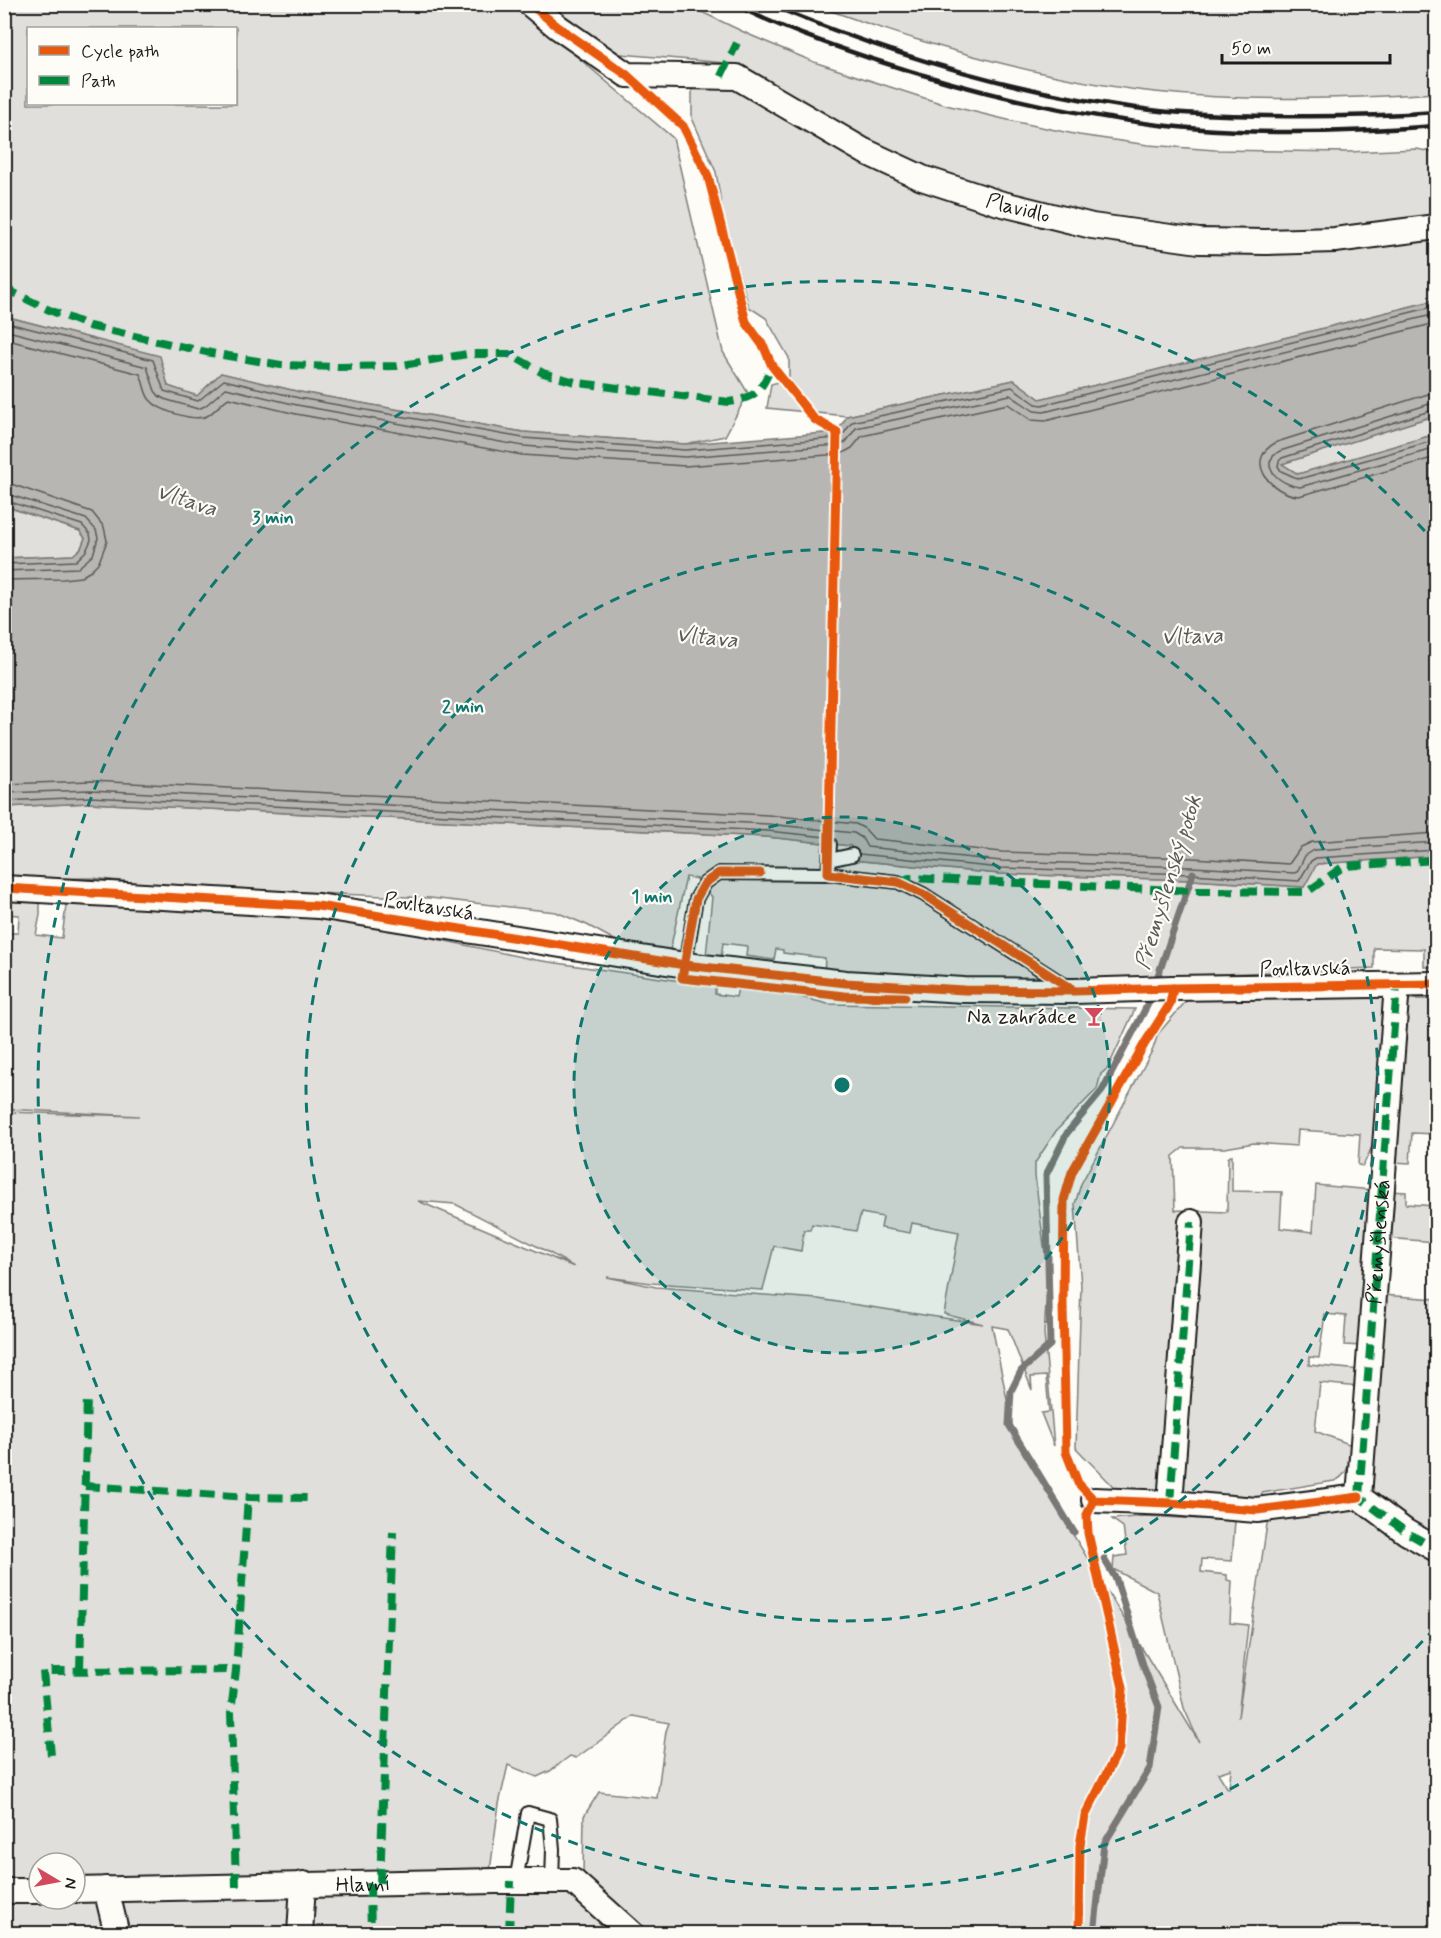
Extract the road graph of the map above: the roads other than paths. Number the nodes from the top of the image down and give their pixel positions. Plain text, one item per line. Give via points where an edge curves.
1 (530, 4) edge
2 (1437, 227) edge
3 (830, 844) dead end
4 (852, 855) dead end
5 (829, 860) junction
6 (828, 874) junction
7 (4, 888) edge
8 (685, 965) junction
9 (1437, 984) edge
10 (1397, 985) junction
11 (1074, 991) junction
12 (1191, 1222) dead end
13 (1359, 1497) junction
14 (1094, 1500) dead end
15 (1170, 1503) junction
16 (1437, 1549) edge
17 (516, 1881) junction
18 (552, 1881) junction
19 (303, 1884) junction
20 (106, 1889) junction
21 (87, 1890) edge
22 (4, 1891) edge
23 (27, 1891) edge
24 (117, 1934) edge
25 (300, 1934) edge
26 (632, 1934) edge

1 - 2 street, Plavidlo via 627,75 737,76 864,151 922,178 999,203 1092,226 1199,241 1266,242 1335,240
3 - 5 lane
4 - 5 lane
5 - 6 lane
6 - 8 lane via 719,873 705,883 696,898
6 - 11 lane via 898,882
7 - 8 street, Povltavská via 318,906
8 - 11 street, Povltavská via 846,983
9 - 10 street, Povltavská
10 - 11 street, Povltavská
10 - 13 street, Přemyšlenská
12 - 15 street
13 - 15 street via 1257,1510
13 - 16 street via 1406,1532
14 - 15 street
17 - 18 street, Hlavní
17 - 18 lane via 528,1814 550,1819
17 - 19 street, Hlavní
18 - 26 street, Hlavní via 573,1881
19 - 20 street, Hlavní
19 - 25 street
20 - 21 street, Hlavní
20 - 24 street
22 - 23 street

